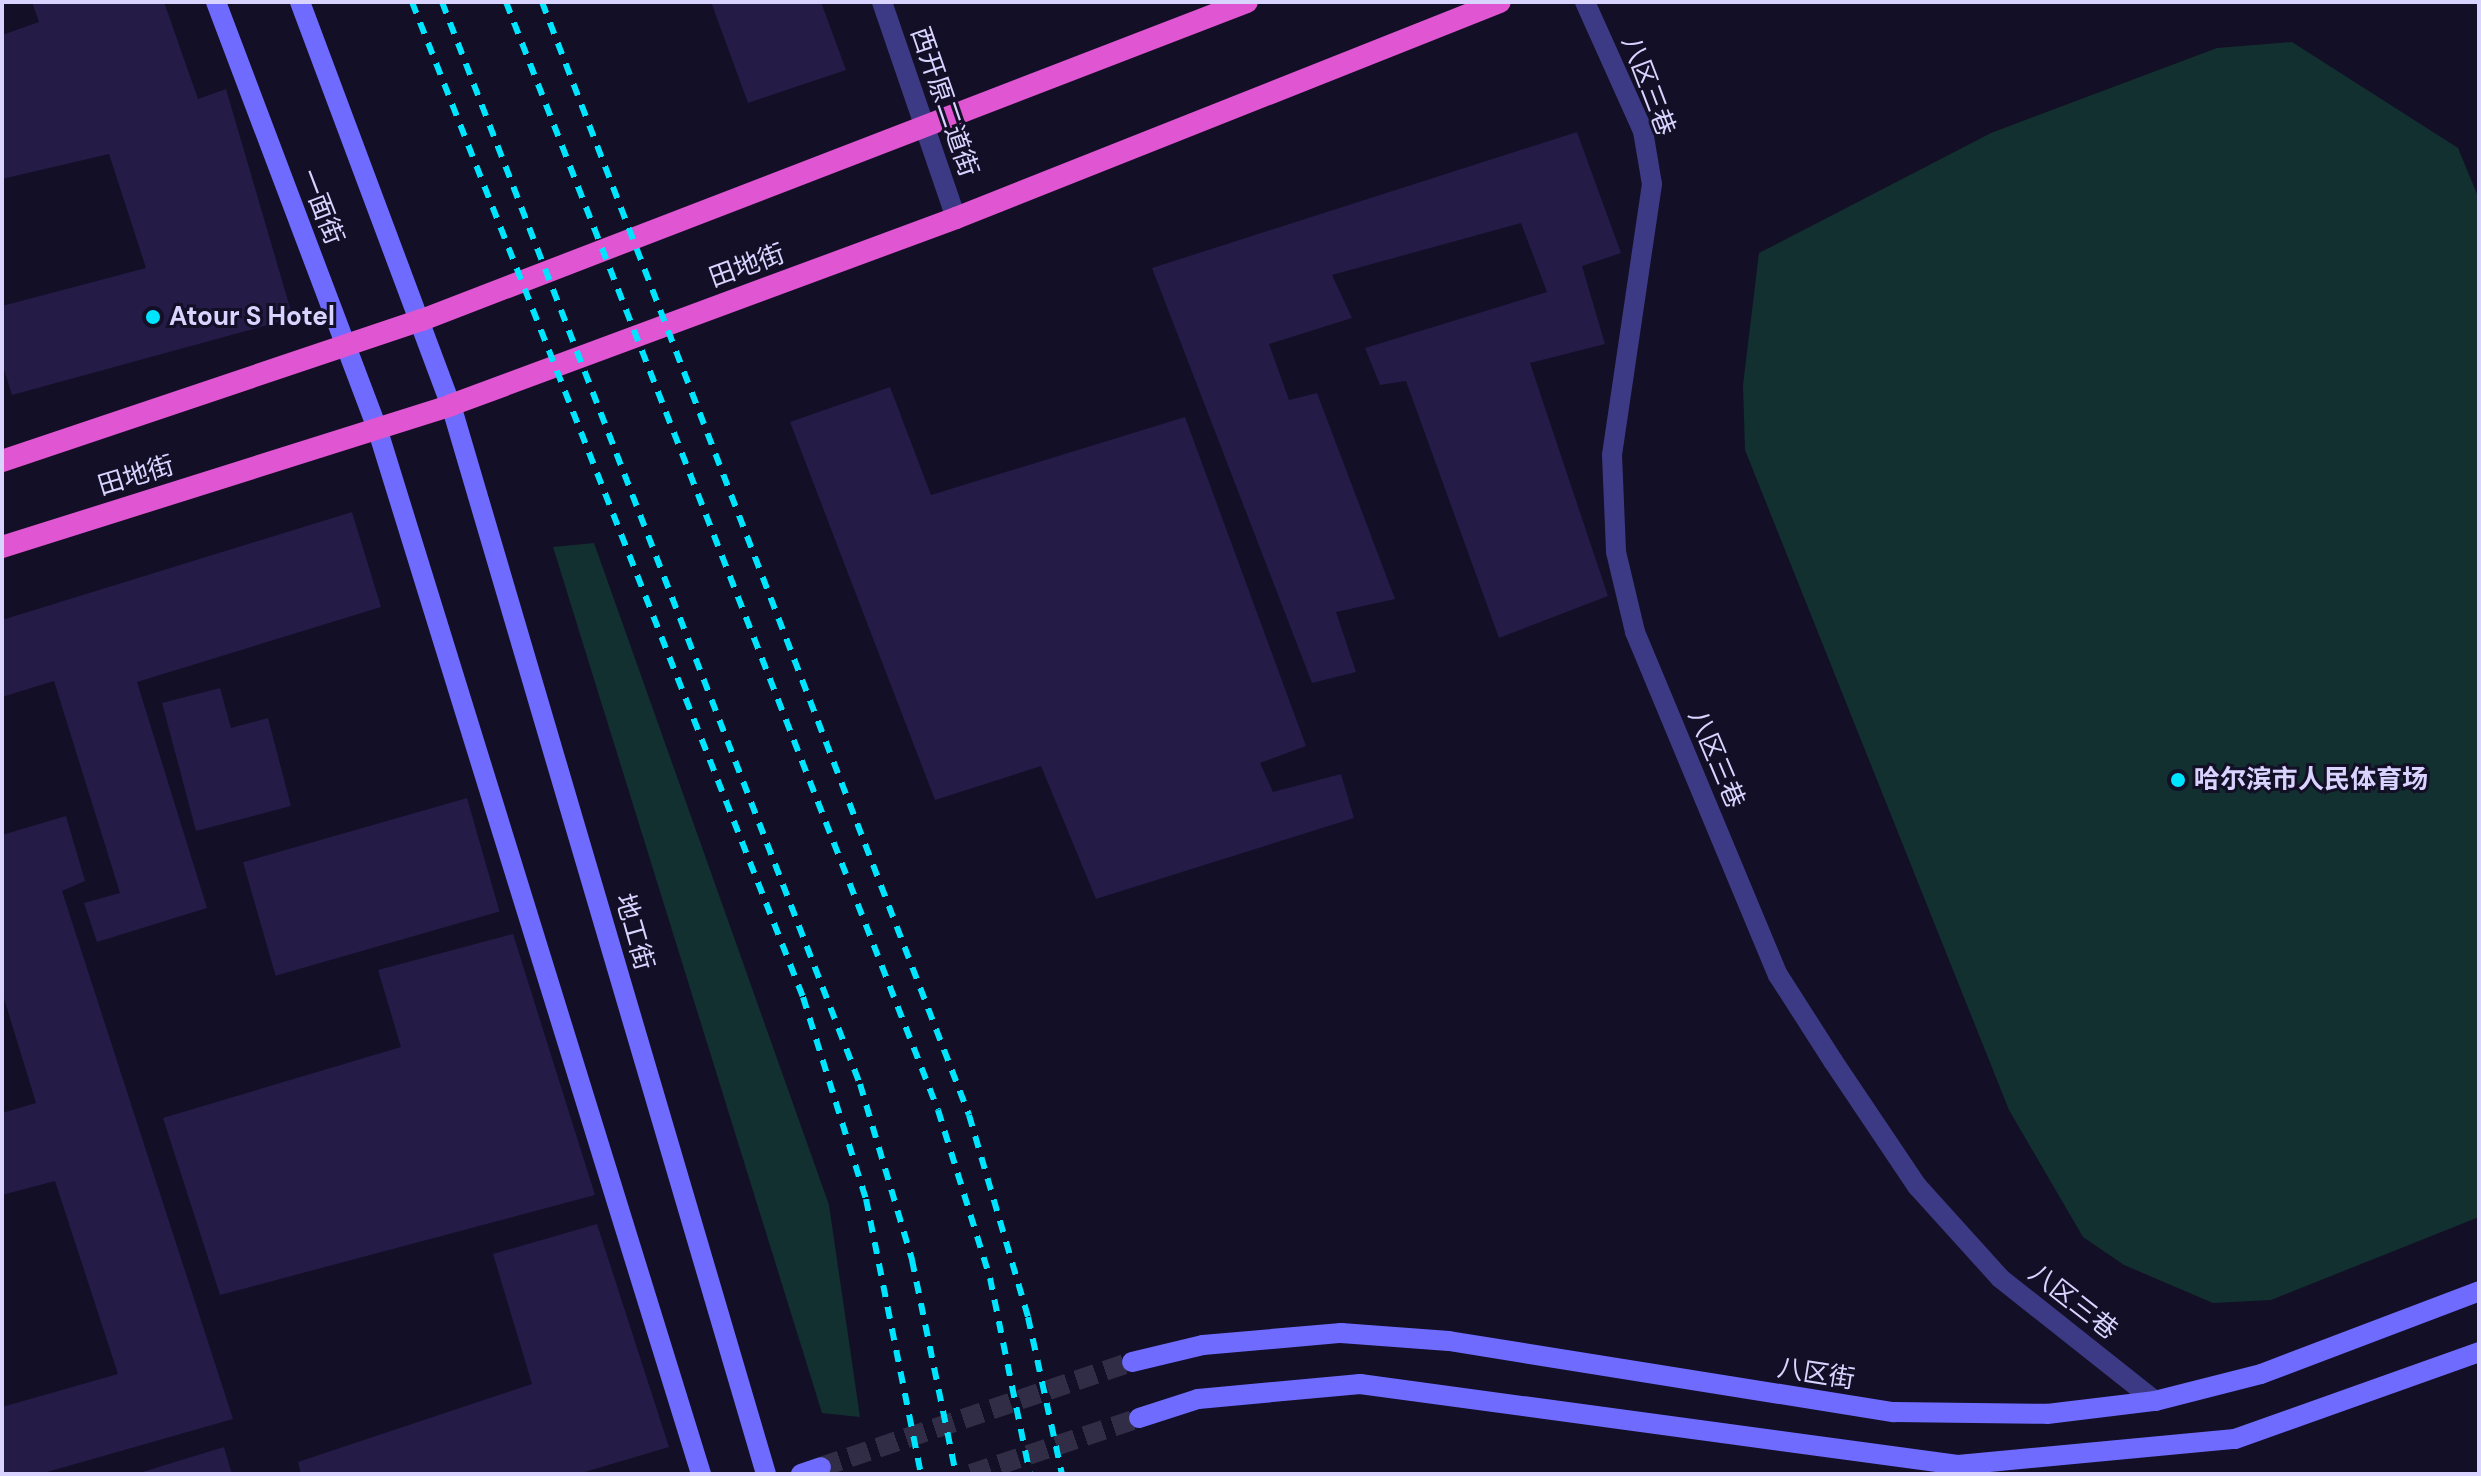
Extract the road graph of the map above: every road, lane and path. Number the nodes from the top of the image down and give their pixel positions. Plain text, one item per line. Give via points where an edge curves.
1 (216, 2) edge
2 (300, 2) edge
3 (882, 2) edge
4 (1247, 2) edge
5 (1500, 2) edge
6 (1585, 2) edge
7 (926, 125) junction
8 (956, 218) junction
9 (422, 320) junction
10 (346, 346) junction
11 (451, 405) junction
12 (378, 431) junction
13 (2, 461) edge
14 (2, 547) edge
15 (2479, 1291) edge
16 (2479, 1352) edge
17 (1132, 1362) tunnel mouth
18 (2155, 1401) junction
19 (1139, 1418) tunnel mouth
20 (821, 1467) dead end
21 (701, 1474) edge
22 (766, 1474) edge
23 (801, 1474) edge

1 - 10 main road, 一面街
2 - 9 main road, 一面街
3 - 7 street, 西开原二道街
4 - 7 highway
5 - 8 highway, 田地街
6 - 18 street, 八区三巷 via 1643,131 1652,184 1612,455 1616,552 1635,632 1778,975 1917,1186 2000,1278
7 - 8 street, 西开原二道街
7 - 9 highway
8 - 11 highway, 田地街
9 - 10 highway
9 - 11 main road, 一面街
10 - 12 main road, 一面街
10 - 13 highway
11 - 12 highway, 田地街
11 - 22 main road, 地工街
12 - 14 highway, 田地街
12 - 21 main road
15 - 18 main road, 八区街 via 2261,1374
16 - 19 main road via 2235,1439 1958,1465 1360,1384 1198,1399
17 - 18 main road, 八区街 via 1203,1345 1341,1333 1449,1341 1894,1412 2047,1414
20 - 23 main road

